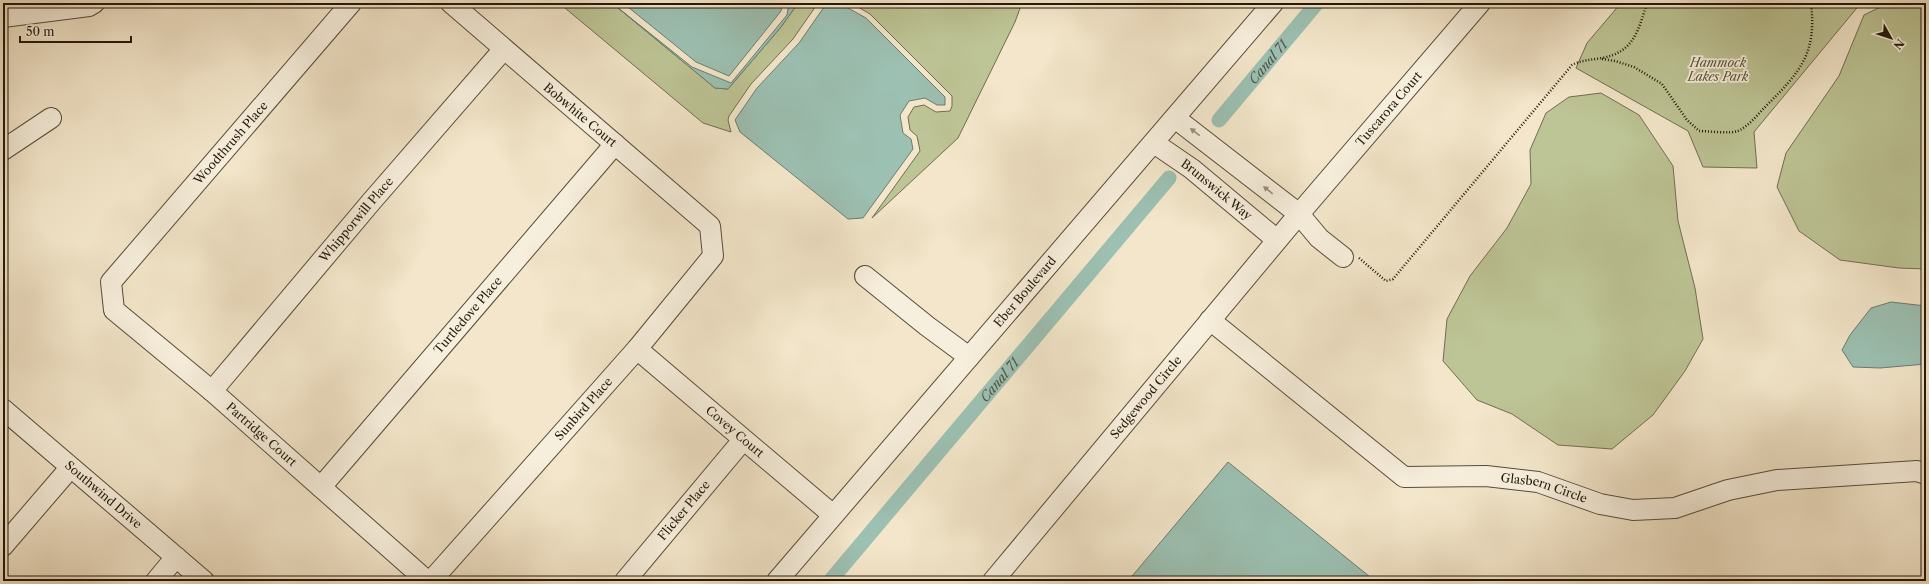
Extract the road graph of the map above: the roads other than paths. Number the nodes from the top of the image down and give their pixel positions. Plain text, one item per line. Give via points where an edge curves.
1 (94, 3) edge
2 (351, 3) edge
3 (451, 3) edge
4 (1273, 3) edge
5 (1480, 3) edge
6 (3, 17) edge
7 (503, 50) junction
8 (51, 118) dead end
9 (1175, 118) junction
10 (1154, 143) junction
11 (615, 144) junction
12 (3, 150) edge
13 (1298, 214) junction
14 (710, 226) joint
15 (1278, 240) junction
16 (1351, 257) road end
17 (865, 276) dead end
18 (111, 282) joint
19 (1210, 320) junction
20 (637, 348) junction
21 (969, 357) junction
22 (212, 391) junction
23 (3, 409) edge
24 (743, 440) junction
25 (70, 468) junction
26 (1926, 474) edge
27 (321, 487) junction
28 (833, 515) junction
29 (3, 546) edge
30 (176, 557) junction
31 (156, 581) edge
32 (204, 581) edge
33 (427, 581) edge
34 (431, 581) edge
35 (625, 581) edge
36 (777, 581) edge
37 (993, 581) edge

1 - 6 street via 89,6
2 - 18 street, Woodthrush Place
3 - 7 street, Bobwhite Court
4 - 9 street, Eber Boulevard
5 - 13 street, Tuscarora Court
7 - 11 street, Bobwhite Court
7 - 22 street, Whipporwill Place
8 - 12 street
9 - 10 street, Eber Boulevard
13 -> 9 street
10 - 15 street, Brunswick Way via 1192,169
10 - 21 street, Eber Boulevard
11 - 14 street, Bobwhite Court
11 - 27 street, Turtledove Place
13 - 15 street, Sedgewood Circle
13 - 16 street via 1319,238
14 - 20 street, Sunbird Place via 713,256
15 - 19 street, Sedgewood Circle
17 - 21 street
18 - 22 street, Partridge Court via 114,310
19 - 26 street, Glasbern Circle via 1404,477 1486,476 1538,482 1600,504 1633,510 1675,508 1728,490 1777,480 1917,472
19 - 37 street, Sedgewood Circle
20 - 24 street, Covey Court
20 - 34 street, Sunbird Place
21 - 28 street, Eber Boulevard
22 - 27 street, Partridge Court
23 - 25 street, Southwind Drive
24 - 28 street, Covey Court
24 - 35 street, Flicker Place
25 - 29 street
25 - 30 street, Southwind Drive
27 - 33 street, Partridge Court
28 - 36 street, Eber Boulevard
30 - 31 street
30 - 32 street, Southwind Drive

